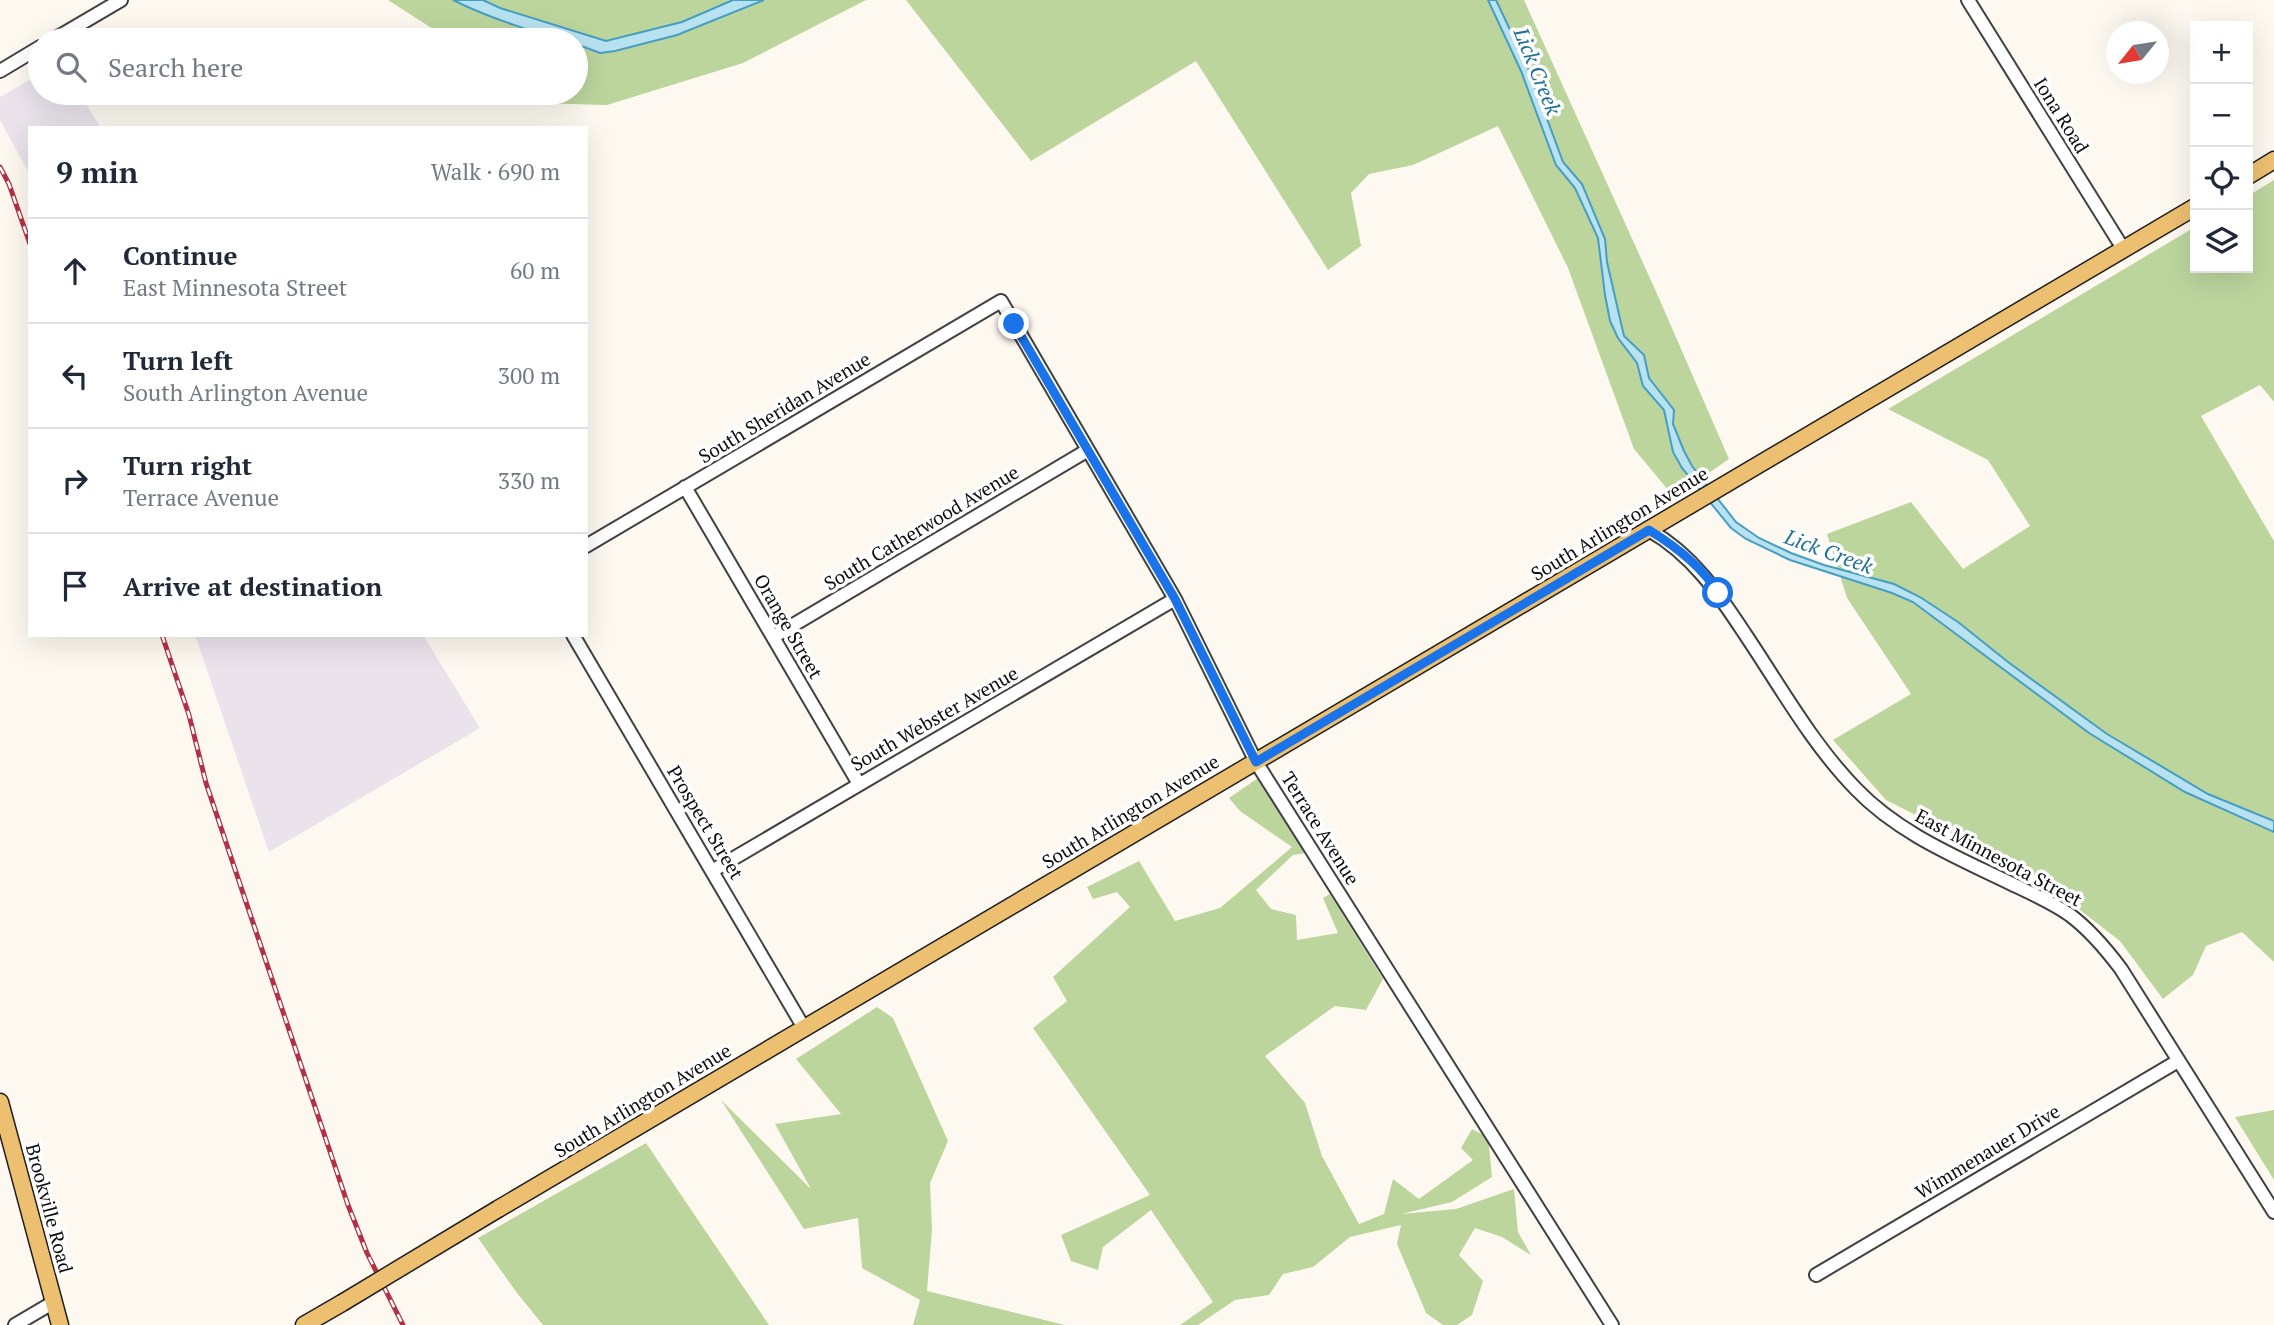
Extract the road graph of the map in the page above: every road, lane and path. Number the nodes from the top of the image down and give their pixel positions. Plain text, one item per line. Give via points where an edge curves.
1 (121, 0) edge
2 (1968, 0) edge
3 (73, 28) edge
4 (28, 54) edge
5 (0, 71) edge
6 (2274, 160) edge
7 (2253, 173) edge
8 (2190, 210) edge
9 (2123, 250) junction
10 (1001, 301) joint
11 (1088, 450) junction
12 (685, 488) junction
13 (1649, 530) junction
14 (588, 545) edge
15 (1175, 599) junction
16 (574, 637) edge
17 (773, 637) junction
18 (1256, 762) junction
19 (859, 784) junction
20 (712, 871) junction
21 (804, 1028) junction
22 (2178, 1061) junction
23 (1, 1111) edge
24 (2274, 1212) edge
25 (1816, 1275) dead end
26 (54, 1302) junction
27 (15, 1325) edge
28 (60, 1325) edge
29 (304, 1325) edge
30 (1612, 1325) edge

1 - 3 street
2 - 9 street, Iona Road
4 - 5 street
6 - 7 main road
8 - 9 main road, South Arlington Avenue
9 - 13 main road, South Arlington Avenue
10 - 11 street, Terrace Avenue
10 - 12 street, South Sheridan Avenue
11 - 15 street, Terrace Avenue
11 - 17 street, South Catherwood Avenue
12 - 14 street, South Sheridan Avenue
12 - 17 street, Orange Street
13 - 18 main road, South Arlington Avenue
13 - 22 street, East Minnesota Street via 1687,557 1710,582 1845,779 1916,836 2077,920 2116,961
15 - 18 street, Terrace Avenue
15 - 19 street, South Webster Avenue
16 - 20 street, Prospect Street
17 - 19 street, Orange Street
18 - 21 main road, South Arlington Avenue
18 - 30 street, Terrace Avenue
19 - 20 street, South Webster Avenue
20 - 21 street, Prospect Street
21 - 29 main road, South Arlington Avenue, bridge
22 - 24 street, East Minnesota Street
22 - 25 street, Wimmenauer Drive
23 - 26 main road, Brookville Road
26 - 27 street
26 - 28 main road, Brookville Road

